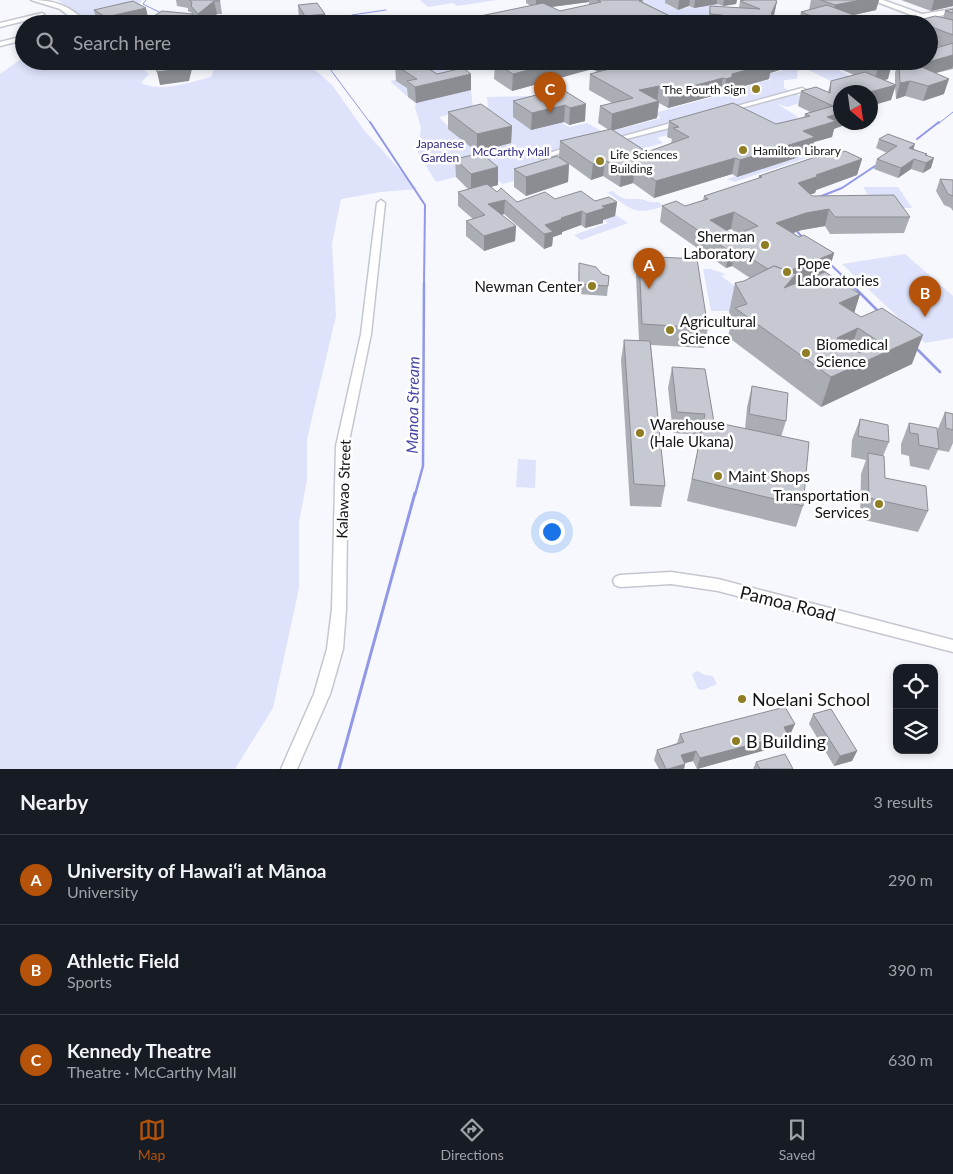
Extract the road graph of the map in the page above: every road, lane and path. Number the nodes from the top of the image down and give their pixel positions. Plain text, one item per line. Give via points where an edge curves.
1 (35, 0) edge
2 (867, 0) edge
3 (876, 0) edge
4 (953, 12) edge
5 (75, 15) edge
6 (910, 15) edge
7 (911, 15) edge
8 (936, 15) edge
9 (15, 21) edge
10 (0, 24) edge
11 (938, 25) edge
12 (938, 27) edge
13 (953, 31) edge
14 (15, 40) edge
15 (0, 44) edge
16 (802, 90) edge
17 (714, 114) edge
18 (686, 121) edge
19 (604, 142) edge
20 (579, 146) edge
21 (542, 157) dead end
22 (381, 204) dead end
23 (620, 581) dead end
24 (953, 646) edge
25 (289, 769) edge

1 - 5 main road via 69,9
2 - 6 main road
3 - 7 main road
4 - 8 main road
9 - 10 street
11 - 13 main road
12 - 13 main road
14 - 15 street
16 - 17 street
18 - 19 street
20 - 21 street
22 - 25 street, Kalawao Street via 366,334 342,446 339,609 335,650 322,694
23 - 24 street, Pamoa Road via 671,578 718,585

